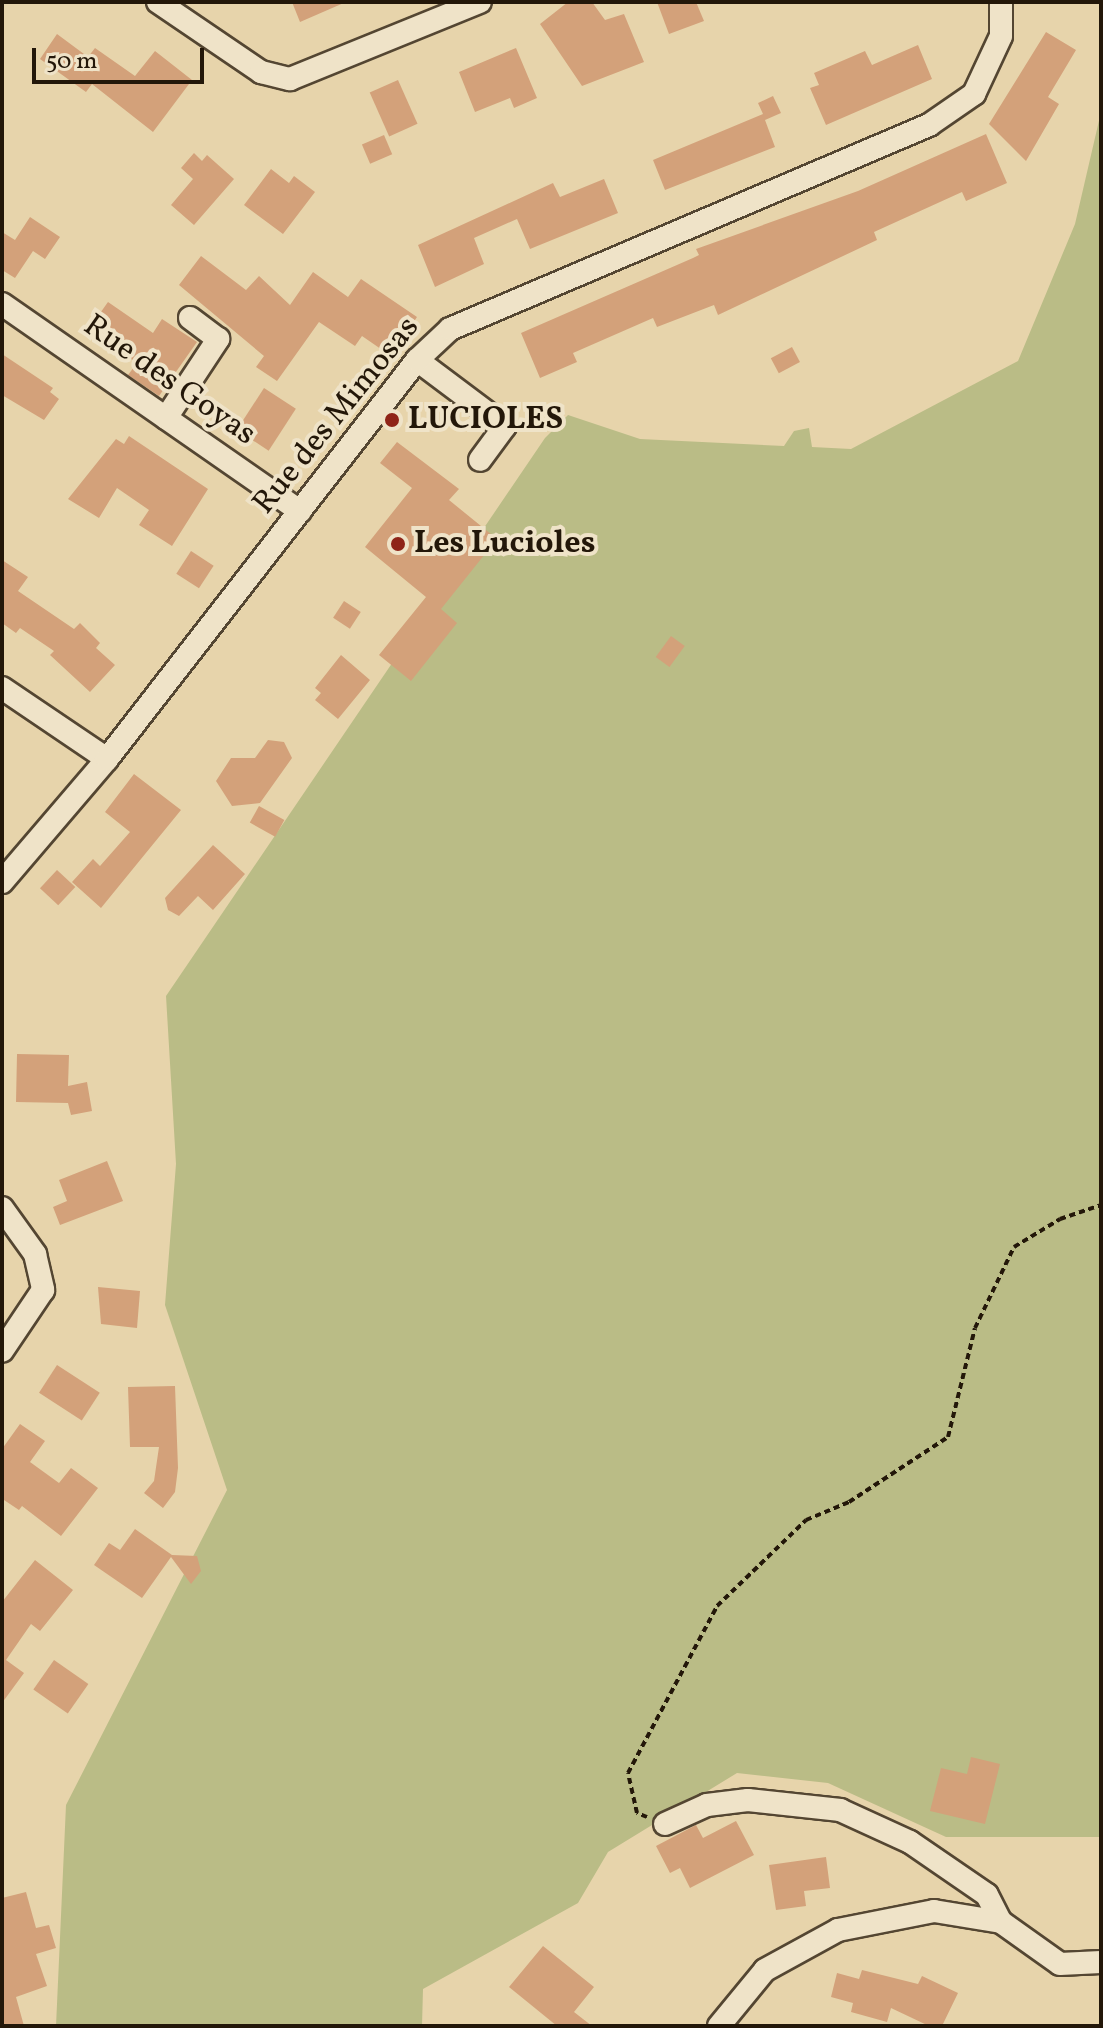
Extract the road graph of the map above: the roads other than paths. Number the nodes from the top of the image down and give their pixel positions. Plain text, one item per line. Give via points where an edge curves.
1 (158, 2) edge
2 (480, 2) edge
3 (1001, 2) edge
4 (2, 304) edge
5 (190, 318) dead end
6 (417, 360) junction
7 (166, 418) junction
8 (480, 460) dead end
9 (300, 511) junction
10 (2, 688) edge
11 (107, 759) junction
12 (2, 882) edge
13 (2, 1208) edge
14 (2, 1351) edge
15 (665, 1824) road end
16 (1001, 1922) junction
17 (1101, 1962) edge
18 (719, 2026) edge

1 - 2 street via 261,72 290,79
3 - 6 street, Rue des Mimosas via 1001,36 974,94 929,125 450,329
4 - 7 street, Rue des Goyas
5 - 7 street via 218,339
6 - 8 street via 505,426
6 - 9 street, Rue des Mimosas
7 - 9 street, Rue des Goyas
9 - 11 street, Rue des Mimosas
10 - 11 street
11 - 12 street, Rue des Mimosas
13 - 14 street via 35,1254 43,1290
15 - 16 street via 707,1805 748,1800 840,1810 910,1842 987,1895
16 - 17 street via 1060,1964
16 - 18 street via 934,1911 838,1930 765,1970

